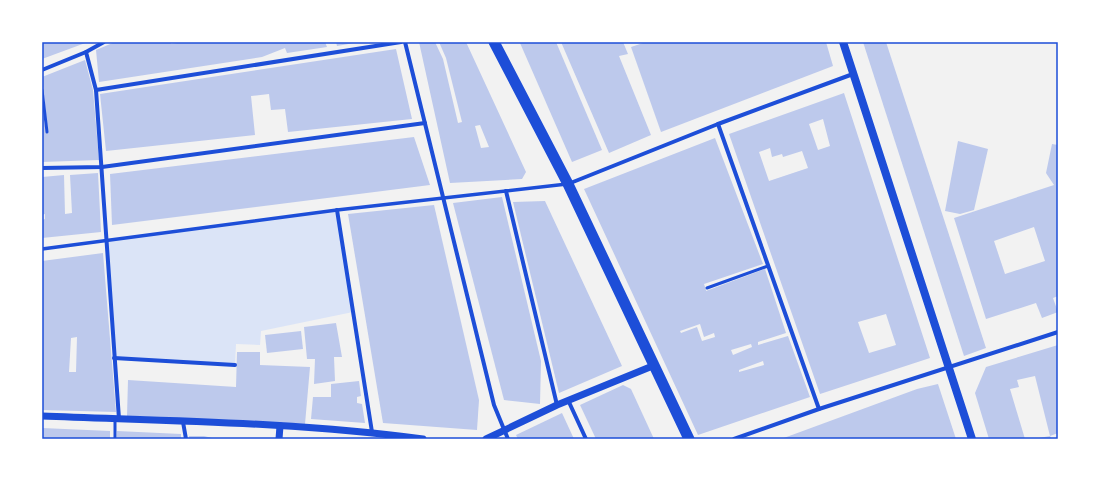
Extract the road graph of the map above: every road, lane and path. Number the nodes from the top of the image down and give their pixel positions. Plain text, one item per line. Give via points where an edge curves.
1 (104, 42) edge
2 (401, 42) edge
3 (405, 42) edge
4 (494, 42) edge
5 (843, 42) edge
6 (86, 52) junction
7 (42, 70) edge
8 (854, 74) junction
9 (42, 90) edge
10 (96, 90) junction
11 (425, 123) junction
12 (718, 124) junction
13 (47, 132) dead end
14 (102, 166) junction
15 (42, 168) edge
16 (568, 184) junction
17 (506, 190) junction
18 (442, 197) junction
19 (337, 210) junction
20 (106, 240) junction
21 (42, 248) edge
22 (768, 266) junction
23 (707, 288) dead end
24 (1058, 332) edge
25 (114, 358) junction
26 (235, 365) dead end
27 (655, 365) junction
28 (948, 367) junction
29 (568, 400) junction
30 (557, 405) junction
31 (819, 409) junction
32 (42, 416) edge
33 (117, 419) junction
34 (183, 422) junction
35 (280, 426) junction
36 (504, 431) junction
37 (372, 432) junction
38 (115, 439) edge
39 (186, 439) edge
40 (279, 439) edge
41 (423, 439) edge
42 (486, 439) edge
43 (508, 439) edge
44 (586, 439) edge
45 (689, 439) edge
46 (734, 439) edge
47 (972, 439) edge

1 - 6 street
2 - 10 street
3 - 11 street
4 - 16 highway
5 - 8 main road
6 - 7 street
6 - 10 street
8 - 12 street
8 - 28 main road
9 - 13 lane
10 - 14 street
11 - 14 street
11 - 18 street
12 - 16 street
12 - 22 street
14 - 15 street
14 - 20 street
16 - 17 street
16 - 27 highway
17 - 18 street
17 - 30 street
18 - 19 street
18 - 36 street via 494,405
19 - 20 street
19 - 37 street
20 - 21 street
20 - 25 street
22 - 23 lane
22 - 31 street
24 - 28 street
25 - 26 street
25 - 33 street
27 - 29 street
27 - 45 highway
28 - 31 street
28 - 47 main road
29 - 30 street
29 - 44 street
30 - 36 street
31 - 46 street
32 - 33 street
33 - 34 street
33 - 38 lane
34 - 35 street
34 - 39 street
35 - 37 street
35 - 40 street
36 - 42 street
36 - 43 street
37 - 41 street

